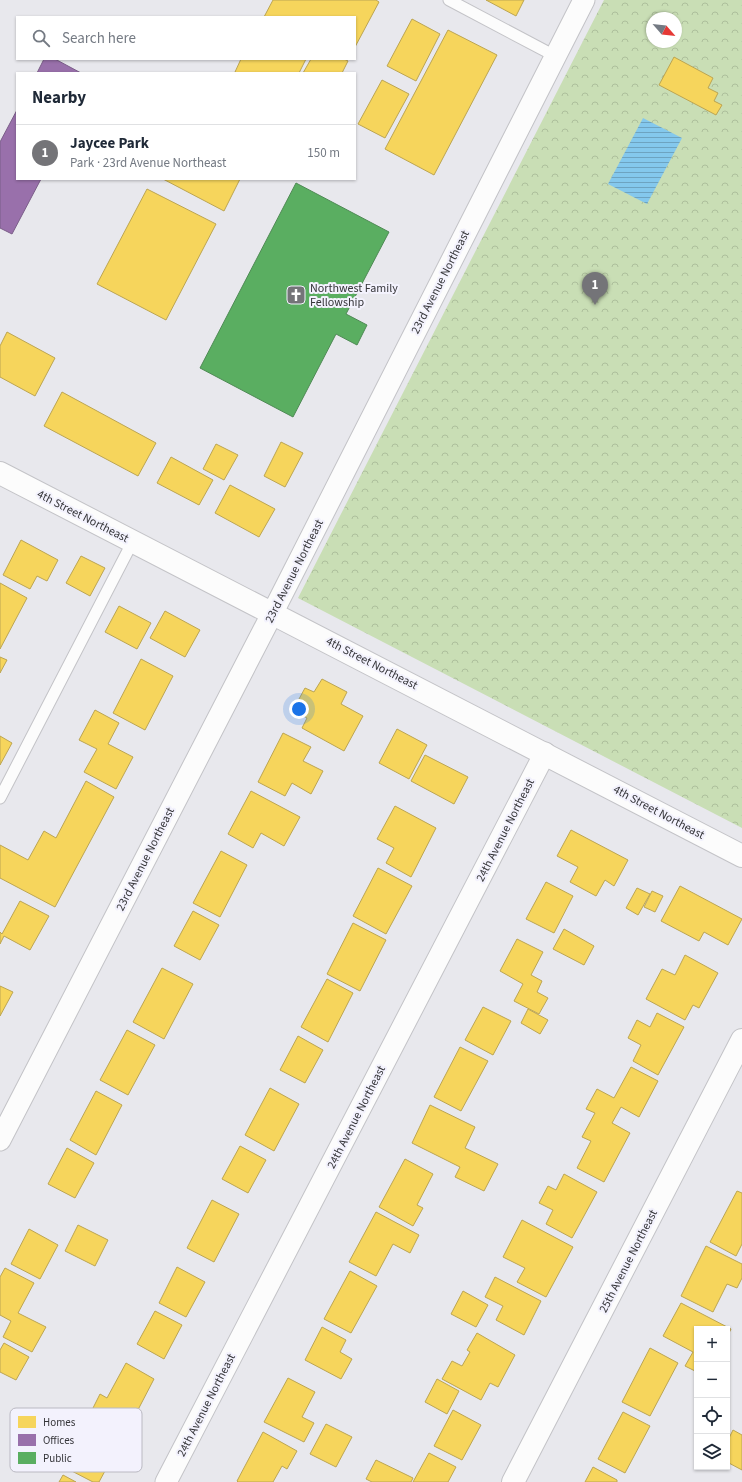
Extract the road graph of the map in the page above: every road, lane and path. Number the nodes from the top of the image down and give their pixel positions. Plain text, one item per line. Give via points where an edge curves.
1 (449, 0) edge
2 (584, 0) edge
3 (555, 56) junction
4 (0, 473) edge
5 (133, 541) junction
6 (273, 612) junction
7 (545, 753) junction
8 (0, 798) edge
9 (742, 856) edge
10 (742, 1040) edge
11 (0, 1140) edge
12 (166, 1482) edge
13 (513, 1482) edge

1 - 3 lane
2 - 3 street, 23rd Avenue Northeast
3 - 6 street, 23rd Avenue Northeast
4 - 5 street, 4th Street Northeast
5 - 6 street, 4th Street Northeast
5 - 8 lane
6 - 7 street, 4th Street Northeast
6 - 11 street, 23rd Avenue Northeast
7 - 9 street, 4th Street Northeast
7 - 12 street, 24th Avenue Northeast
10 - 13 street, 25th Avenue Northeast

